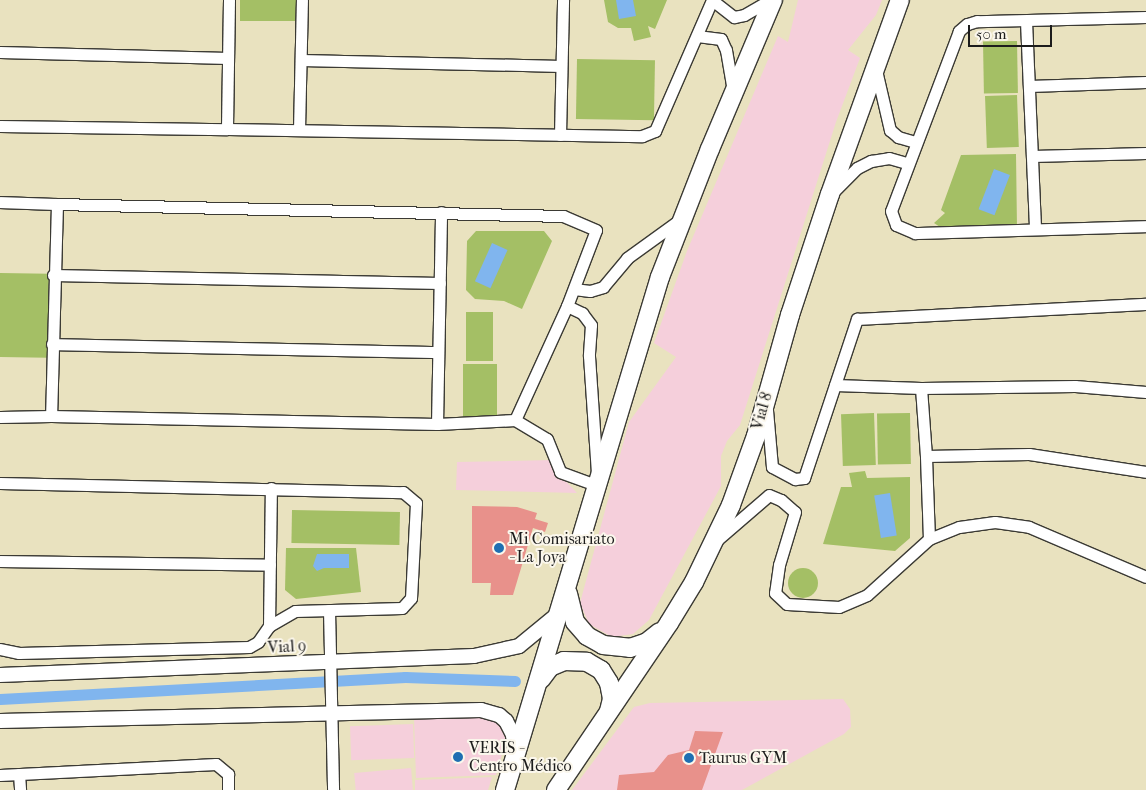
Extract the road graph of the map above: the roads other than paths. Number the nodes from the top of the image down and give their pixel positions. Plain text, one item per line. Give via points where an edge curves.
1 (229, 0) edge
2 (302, 0) edge
3 (563, 0) edge
4 (712, 0) edge
5 (771, 0) edge
6 (900, 0) edge
7 (1146, 17) edge
8 (1026, 21) junction
9 (697, 36) junction
10 (0, 52) edge
11 (228, 58) junction
12 (301, 60) junction
13 (561, 66) junction
14 (876, 68) junction
15 (1146, 82) edge
16 (1029, 86) junction
17 (733, 93) junction
18 (0, 126) edge
19 (227, 129) junction
20 (299, 130) junction
21 (560, 135) junction
22 (915, 142) junction
23 (1146, 153) edge
24 (1032, 156) junction
25 (907, 163) junction
26 (830, 194) junction
27 (0, 202) edge
28 (57, 204) junction
29 (441, 212) junction
30 (683, 218) junction
31 (1146, 226) edge
32 (1036, 229) junction
33 (53, 275) junction
34 (440, 283) junction
35 (574, 289) junction
36 (1146, 304) edge
37 (567, 306) junction
38 (52, 344) junction
39 (438, 352) junction
40 (835, 385) junction
41 (921, 388) junction
42 (1146, 392) edge
43 (766, 401) junction
44 (51, 416) junction
45 (0, 417) edge
46 (515, 420) junction
47 (437, 424) junction
48 (926, 456) junction
49 (1146, 472) edge
50 (596, 481) junction
51 (0, 483) edge
52 (271, 488) junction
53 (929, 539) junction
54 (715, 541) junction
55 (0, 562) edge
56 (270, 565) junction
57 (1146, 577) edge
58 (570, 578) junction
59 (329, 610) junction
60 (561, 611) junction
61 (669, 623) junction
62 (269, 626) junction
63 (0, 649) edge
64 (331, 663) junction
65 (0, 674) edge
66 (537, 687) junction
67 (332, 713) junction
68 (608, 714) junction
69 (0, 721) edge
70 (515, 752) junction
71 (20, 774) junction
72 (0, 775) edge
73 (20, 790) edge
74 (228, 790) edge
75 (332, 790) edge
76 (505, 790) edge
77 (556, 790) edge

1 - 11 street
2 - 12 street
3 - 13 street
4 - 5 street via 734,17
4 - 9 street
5 - 17 main road
6 - 14 main road, Vial 8
7 - 8 street
8 - 16 street
8 - 22 street via 977,21 959,30
9 - 17 street via 721,39
9 - 21 street via 652,133 642,136
10 - 11 street
11 - 19 street
12 - 13 street
12 - 20 street
13 - 21 street
14 - 22 street via 890,130 898,137
14 - 26 main road, Vial 8
15 - 16 street
16 - 24 street
17 - 30 main road
18 - 19 street
19 - 20 street
20 - 21 street
22 - 25 street
23 - 24 street
24 - 32 street
25 - 26 street via 889,158 870,161 857,168
25 - 32 street via 892,211 896,225 903,229 915,234
26 - 43 main road, Vial 8
27 - 28 street
28 - 29 street
28 - 33 street
29 - 34 street
29 - 35 street via 563,216 596,230
30 - 35 street via 627,258 603,287
30 - 50 main road via 638,343
31 - 32 street
33 - 34 street
33 - 38 street
34 - 39 street
35 - 37 street
36 - 40 street via 865,316 853,323
37 - 46 street
37 - 50 street via 582,313 591,325 589,356
38 - 39 street
38 - 44 street
39 - 47 street
40 - 41 street
40 - 43 street via 804,478 795,479 772,467
41 - 42 street via 1075,386
41 - 48 street
43 - 54 main road, Vial 8 via 747,462
44 - 45 street
44 - 47 street
46 - 47 street
46 - 50 street via 547,439 560,472
48 - 49 street via 1029,454
48 - 53 street
50 - 58 main road
51 - 52 street
52 - 56 street
52 - 59 street via 403,492 416,503 408,604 397,609
53 - 54 street via 867,595 839,607 786,604 775,593 794,512 781,500 769,495
53 - 57 street via 959,527 986,523 1029,527
54 - 61 main road, Vial 8
55 - 56 street
56 - 62 street
58 - 60 main road
58 - 61 main road via 569,605 575,622 587,636 603,645 620,649 638,646
59 - 62 street via 295,612
59 - 64 street
60 - 64 street, Vial 9 via 529,640 508,651 474,656
60 - 66 main road
61 - 68 main road, Vial 8
62 - 63 street via 258,642 249,647 19,653
64 - 65 street, Vial 9
64 - 67 street
66 - 68 main road via 544,673 557,663 572,659 588,662 601,670 609,683 612,699
66 - 70 main road
67 - 69 street
67 - 70 street via 491,712 510,727
67 - 75 street
68 - 77 main road, Vial 8
70 - 76 main road
71 - 72 street
71 - 73 street
71 - 74 street via 216,764 228,774

